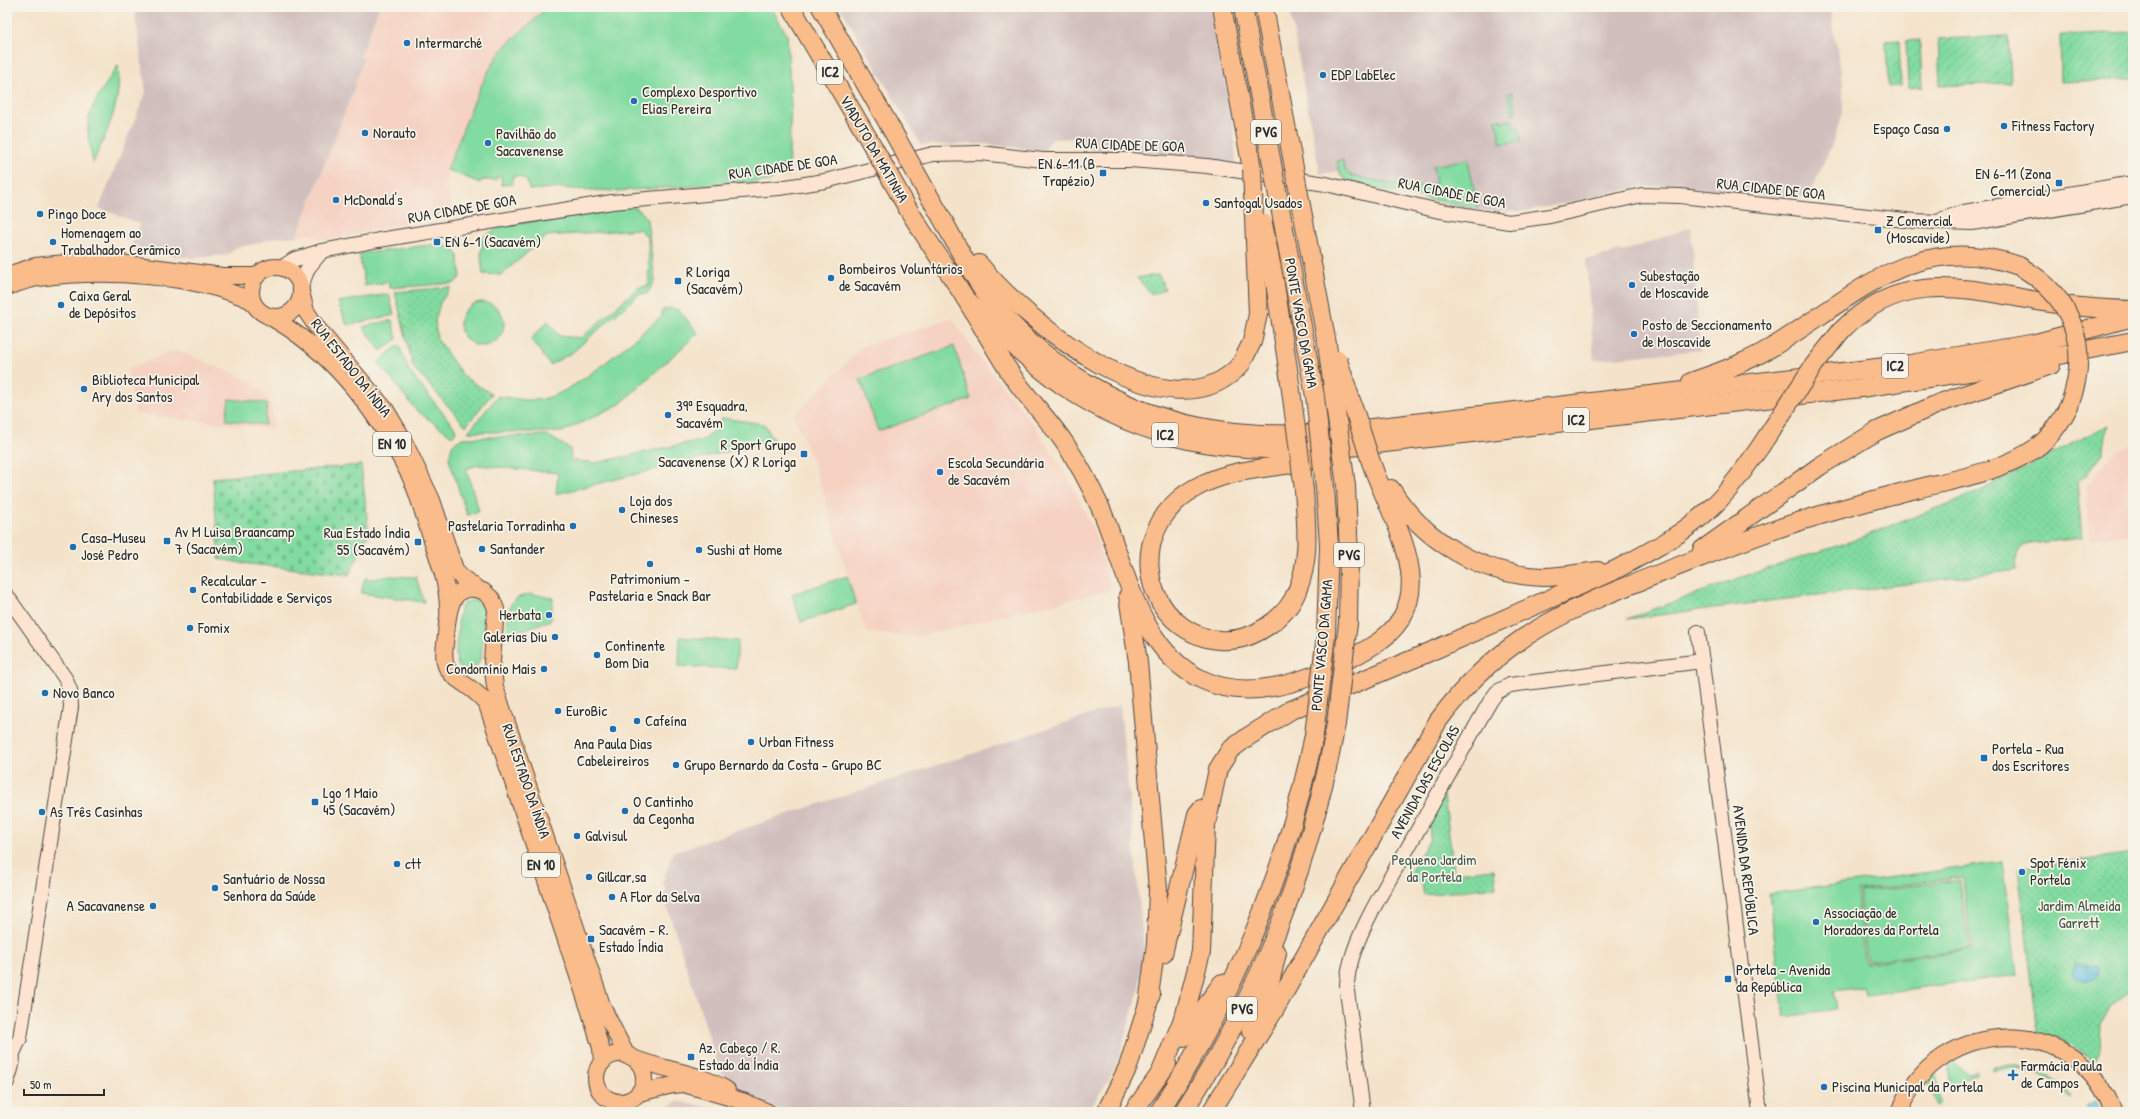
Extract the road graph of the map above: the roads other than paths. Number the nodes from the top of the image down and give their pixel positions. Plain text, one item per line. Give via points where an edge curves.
1 (791, 7) edge
2 (821, 7) edge
3 (1222, 7) edge
4 (1243, 7) edge
5 (1264, 7) edge
6 (1252, 169) junction
7 (2133, 183) edge
8 (2133, 196) edge
9 (1937, 221) junction
10 (949, 228) junction
11 (322, 251) junction
12 (282, 267) junction
13 (7, 275) edge
14 (256, 276) junction
15 (7, 287) edge
16 (301, 290) junction
17 (965, 298) junction
18 (1318, 298) junction
19 (252, 301) junction
20 (2133, 310) edge
21 (2133, 316) edge
22 (270, 317) junction
23 (2133, 341) edge
24 (2106, 346) junction
25 (1654, 395) junction
26 (1408, 440) junction
27 (1371, 462) junction
28 (1684, 564) junction
29 (1615, 570) junction
30 (1125, 573) junction
31 (478, 589) junction
32 (7, 596) edge
33 (448, 612) junction
34 (1698, 632) dead end
35 (492, 661) junction
36 (1702, 661) junction
37 (460, 680) junction
38 (1214, 788) junction
39 (1290, 900) junction
40 (1249, 945) junction
41 (1148, 1004) junction
42 (10, 1048) edge
43 (630, 1057) junction
44 (602, 1063) junction
45 (1160, 1074) junction
46 (7, 1082) edge
47 (1228, 1083) junction
48 (639, 1093) junction
49 (745, 1102) junction
50 (768, 1112) edge
51 (1106, 1112) edge
52 (1133, 1112) edge
53 (1159, 1112) edge
54 (1183, 1112) edge
55 (1211, 1112) edge
56 (1363, 1112) edge
57 (1760, 1112) edge
58 (1900, 1112) edge
59 (2113, 1112) edge

1 - 17 highway, VIADUTO DA MATINHA / IC2, bridge via 908,209
2 - 10 highway, VIADUTO DA MATINHA / IC2, bridge
3 - 6 highway
4 - 40 highway, PONTE VASCO DA GAMA / PVG, bridge via 1312,382 1329,544 1326,635 1314,735 1292,828
5 - 18 highway, PONTE VASCO DA GAMA / PVG, bridge
6 - 10 highway, bridge via 1258,314 1252,342 1241,364 1231,375 1219,381 1187,389 1144,383 1102,365 1045,328 992,280
6 - 26 highway, bridge via 1275,284 1293,398 1304,490 1306,557 1298,591 1284,613 1259,632 1243,638 1229,641 1210,640 1174,621 1162,606 1154,591 1149,571 1149,554 1160,522 1183,496 1207,482 1240,472 1292,465
7 - 9 street, RUA CIDADE DE GOA via 1964,212
8 - 9 street, RUA CIDADE DE GOA via 1972,223
9 - 11 street, RUA CIDADE DE GOA via 1915,222 1680,196 1642,195 1550,216 1509,222 1435,210 1326,184 1207,166 1130,160 1043,160 958,152 920,155 819,182 576,207
10 - 25 highway, IC2 via 970,270 987,295 1026,337 1048,356 1073,374 1127,404 1199,427 1285,436 1330,433
11 - 12 street, RUA CIDADE DE GOA via 293,260
11 - 16 street via 308,268
12 - 14 main road via 266,269
12 - 16 main road, EN 10 via 295,275
13 - 14 main road via 35,266 97,260 223,276
14 - 19 main road via 251,288
15 - 19 main road, EN 10 via 38,278 129,275 212,286
16 - 22 main road via 297,306 292,312 278,318
16 - 31 main road, RUA ESTADO DA ÍNDIA / EN 10 via 306,311 318,329 386,410 402,437 432,500 455,568 460,576
17 - 26 highway, IC2 via 1016,348 1062,385 1113,415 1161,434 1220,446 1271,450 1333,449
17 - 30 highway via 1009,371 1064,443 1100,508
18 - 27 highway, bridge
18 - 39 highway, PONTE VASCO DA GAMA / PVG, bridge via 1335,394 1346,486 1348,624 1336,724 1312,833
19 - 22 main road, EN 10 via 259,311
20 - 29 highway, bridge via 2061,304 1969,288 1916,290 1878,302 1841,331 1814,365 1733,484 1699,520 1679,535
21 - 25 highway, IC2 via 2036,343 1936,360
22 - 33 main road, RUA ESTADO DA ÍNDIA / EN 10 via 305,339 328,361 354,389 391,443 409,475 448,588
23 - 24 highway, IC2
24 - 26 highway, IC2 via 1982,370 1861,388
24 - 28 highway via 1940,403 1877,431 1820,466
25 - 28 highway, bridge via 1716,374 1760,355 1857,290 1903,267 1957,255 1982,256 2019,266 2044,283 2059,298 2074,328 2078,344 2078,376 2069,406 2058,426 2036,448 1998,467 1801,521
27 - 29 highway via 1410,516 1432,536 1481,564 1511,573 1545,577
27 - 30 highway via 1408,555 1412,584 1406,610 1399,622 1377,644 1335,666 1261,689 1242,690 1203,681 1170,659 1159,645
28 - 47 highway via 1564,613 1496,658 1461,693 1438,721 1275,1008
29 - 38 highway via 1291,710 1230,750 1218,769
30 - 41 highway via 1138,662 1158,889 1156,944
31 - 33 main road, RUA ESTADO DA ÍNDIA / EN 10 via 466,590 456,596
31 - 35 main road, RUA ESTADO DA ÍNDIA / EN 10 via 488,594 496,609
32 - 42 street via 65,678 70,690 71,707 20,1038
33 - 37 main road, RUA ESTADO DA ÍNDIA / EN 10 via 445,662 450,673
34 - 36 street, AVENIDA DA REPÚBLICA
35 - 37 main road via 488,672 478,679
35 - 43 main road, RUA ESTADO DA ÍNDIA / EN 10 via 499,701 603,1008
36 - 56 street, AVENIDA DAS ESCOLAS via 1510,685 1497,692 1385,889 1350,960 1347,991
36 - 57 street, AVENIDA DA REPÚBLICA
37 - 44 main road, RUA ESTADO DA ÍNDIA / EN 10 via 480,694 487,705 590,1012 601,1048
38 - 41 highway via 1197,814
38 - 45 highway via 1206,825 1201,952 1185,1014
39 - 47 highway via 1270,983
39 - 54 highway, PONTE VASCO DA GAMA / PVG via 1267,957 1240,1012
40 - 45 highway
40 - 53 highway, PONTE VASCO DA GAMA / PVG via 1216,1013
41 - 51 highway via 1128,1067
42 - 46 street via 13,1062
43 - 44 main road, EN 10 via 618,1054
43 - 48 main road, EN 10 via 641,1068 643,1074
43 - 49 main road, EN 10 via 651,1065 703,1077
44 - 48 main road, EN 10 via 596,1075 596,1082 604,1097 624,1102
45 - 52 highway
47 - 55 highway
48 - 49 main road, EN 10 via 684,1084
49 - 50 main road, EN 10
58 - 59 main road via 1921,1075 1941,1057 1965,1044 2005,1036 2039,1041 2070,1056 2099,1085

